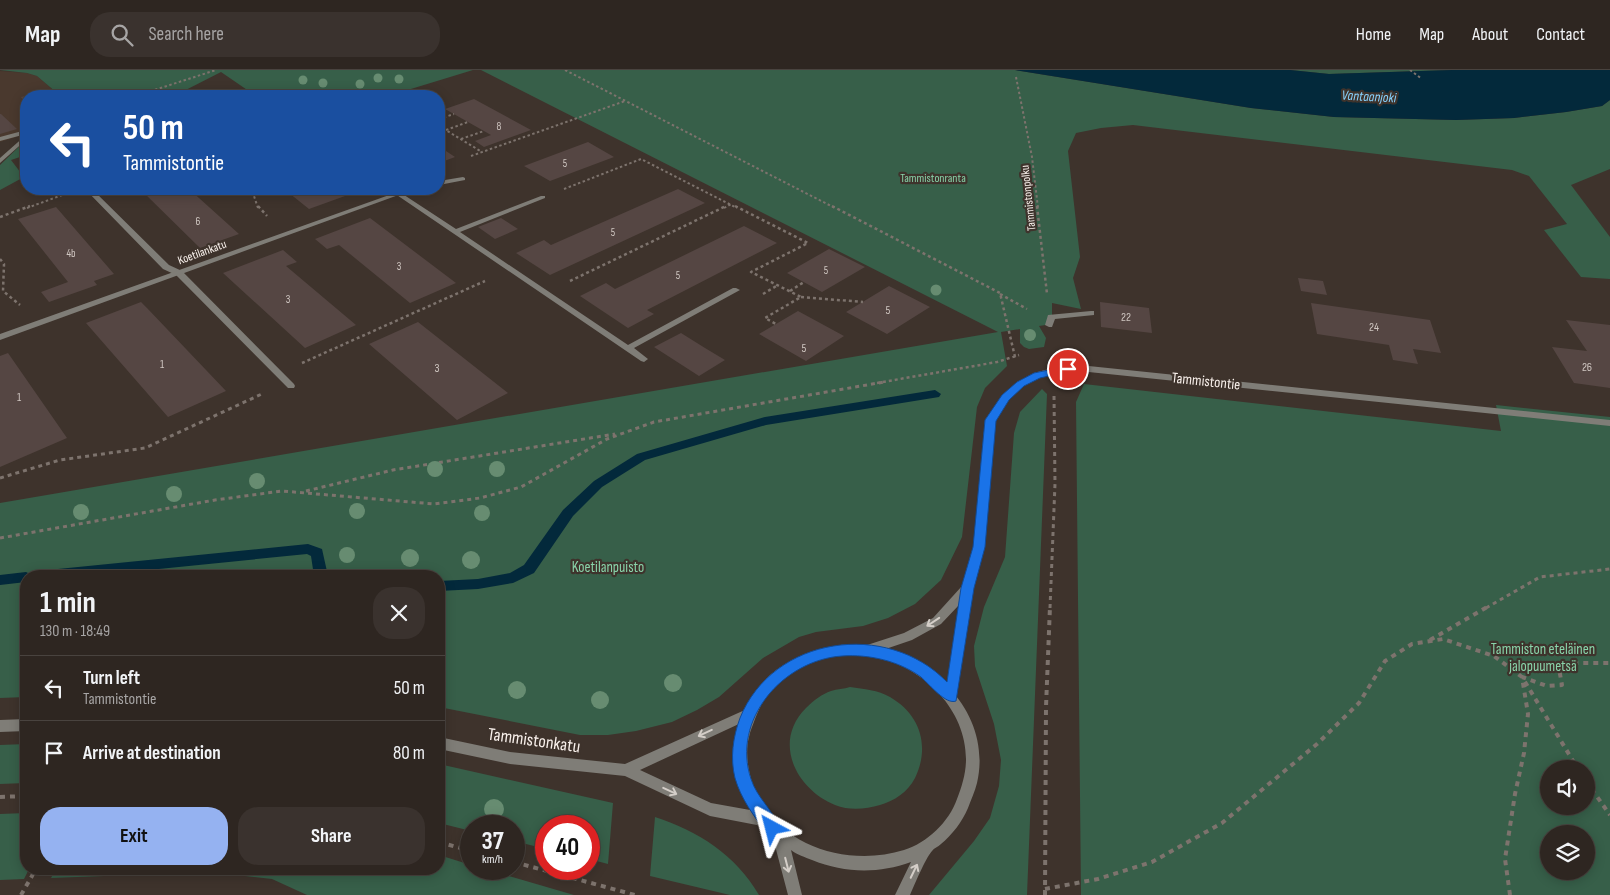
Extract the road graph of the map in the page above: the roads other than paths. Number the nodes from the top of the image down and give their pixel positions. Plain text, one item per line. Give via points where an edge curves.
1 (20, 134) edge
2 (0, 139) edge
3 (20, 143) edge
4 (0, 161) edge
5 (463, 178) dead end
6 (445, 182) edge
7 (94, 195) edge
8 (384, 195) edge
9 (400, 195) edge
10 (543, 197) road end
11 (455, 232) junction
12 (179, 273) junction
13 (736, 290) dead end
14 (1091, 313) dead end
15 (1050, 321) road end
16 (0, 337) edge
17 (628, 348) junction
18 (644, 359) dead end
19 (289, 384) road end
20 (1610, 423) edge
21 (967, 588) junction
22 (865, 650) junction
23 (951, 697) junction
24 (750, 712) junction
25 (20, 725) edge
26 (0, 726) edge
27 (445, 744) edge
28 (626, 770) junction
29 (765, 820) junction
30 (780, 836) junction
31 (926, 847) junction
32 (795, 895) edge
33 (902, 895) edge

1 - 2 street
3 - 4 street
5 - 6 street
7 - 12 street via 166,267
8 - 12 street, Koetilankatu
9 - 11 street
10 - 11 street
11 - 17 street
12 - 16 street, Koetilankatu
12 - 19 street
13 - 17 street
14 - 15 street
17 - 18 street
20 - 21 street, Tammistontie via 1079,368 1056,370 1020,384 990,420 979,547
21 -> 22 street, Tammistontie via 937,620 908,637
21 - 23 street, Tammistontie
22 - 23 street via 885,654 922,670
22 - 24 street via 818,654 796,663 761,692
23 - 31 street via 970,734 973,775 958,815
24 -> 28 street
24 - 29 street via 742,733 743,777 751,800
25 - 26 street
27 - 28 street, Tammistonkatu via 510,758
28 -> 29 street, Tammistonkatu via 710,809
29 - 30 street
30 - 31 street via 825,860 852,865 878,864 903,858
30 -> 32 street
33 -> 31 street

